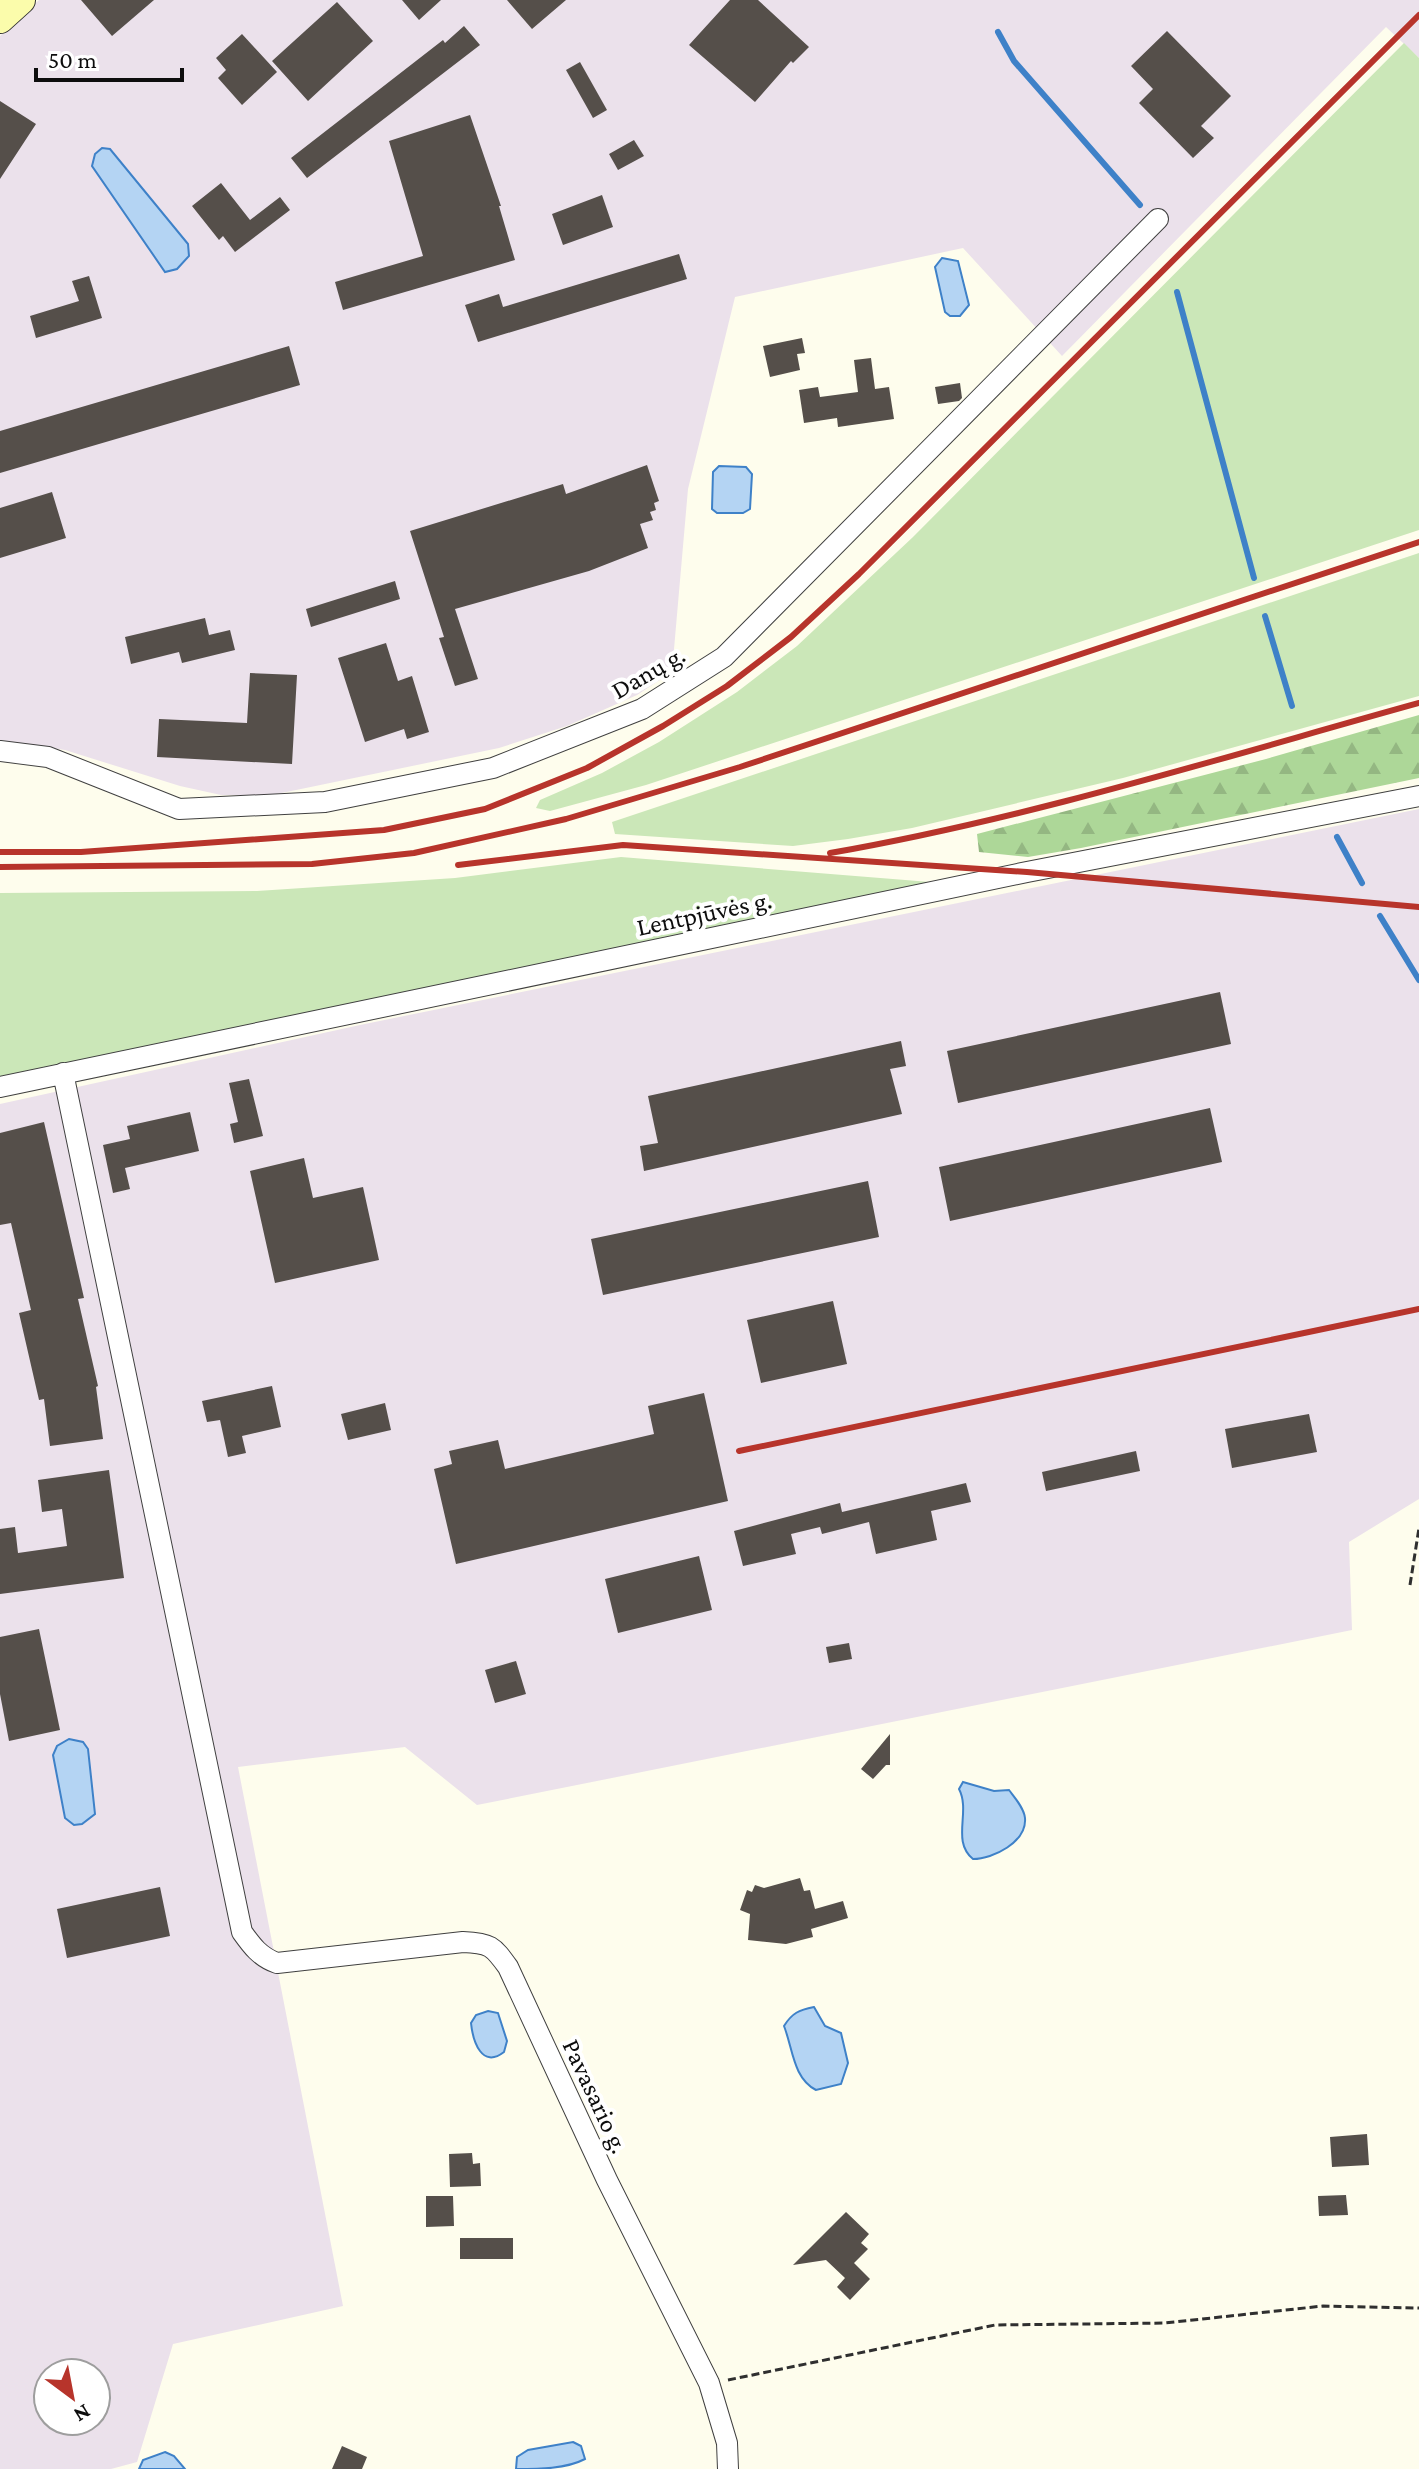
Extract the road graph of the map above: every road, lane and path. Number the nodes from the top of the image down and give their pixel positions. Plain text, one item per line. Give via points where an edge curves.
1 (21, 0) edge
2 (0, 19) edge
3 (1158, 219) dead end
4 (0, 751) edge
5 (1419, 796) edge
6 (63, 1073) junction
7 (0, 1087) edge
8 (1419, 1528) edge
9 (1410, 1585) dead end
10 (1419, 2308) edge
11 (709, 2383) junction
12 (728, 2469) edge

1 - 2 main road
3 - 4 street, Danų g. via 724,657 642,709 493,768 325,802 179,809 48,757
5 - 6 street, Lentpjūvės g.
6 - 7 street, Lentpjūvės g.
6 - 11 street, Pavasario g. via 242,1932 265,1959 277,1963 463,1942 485,1943 496,1951
8 - 9 path
10 - 11 path via 1323,2306 1165,2323 995,2325
11 - 12 street, Pavasario g. via 727,2443

